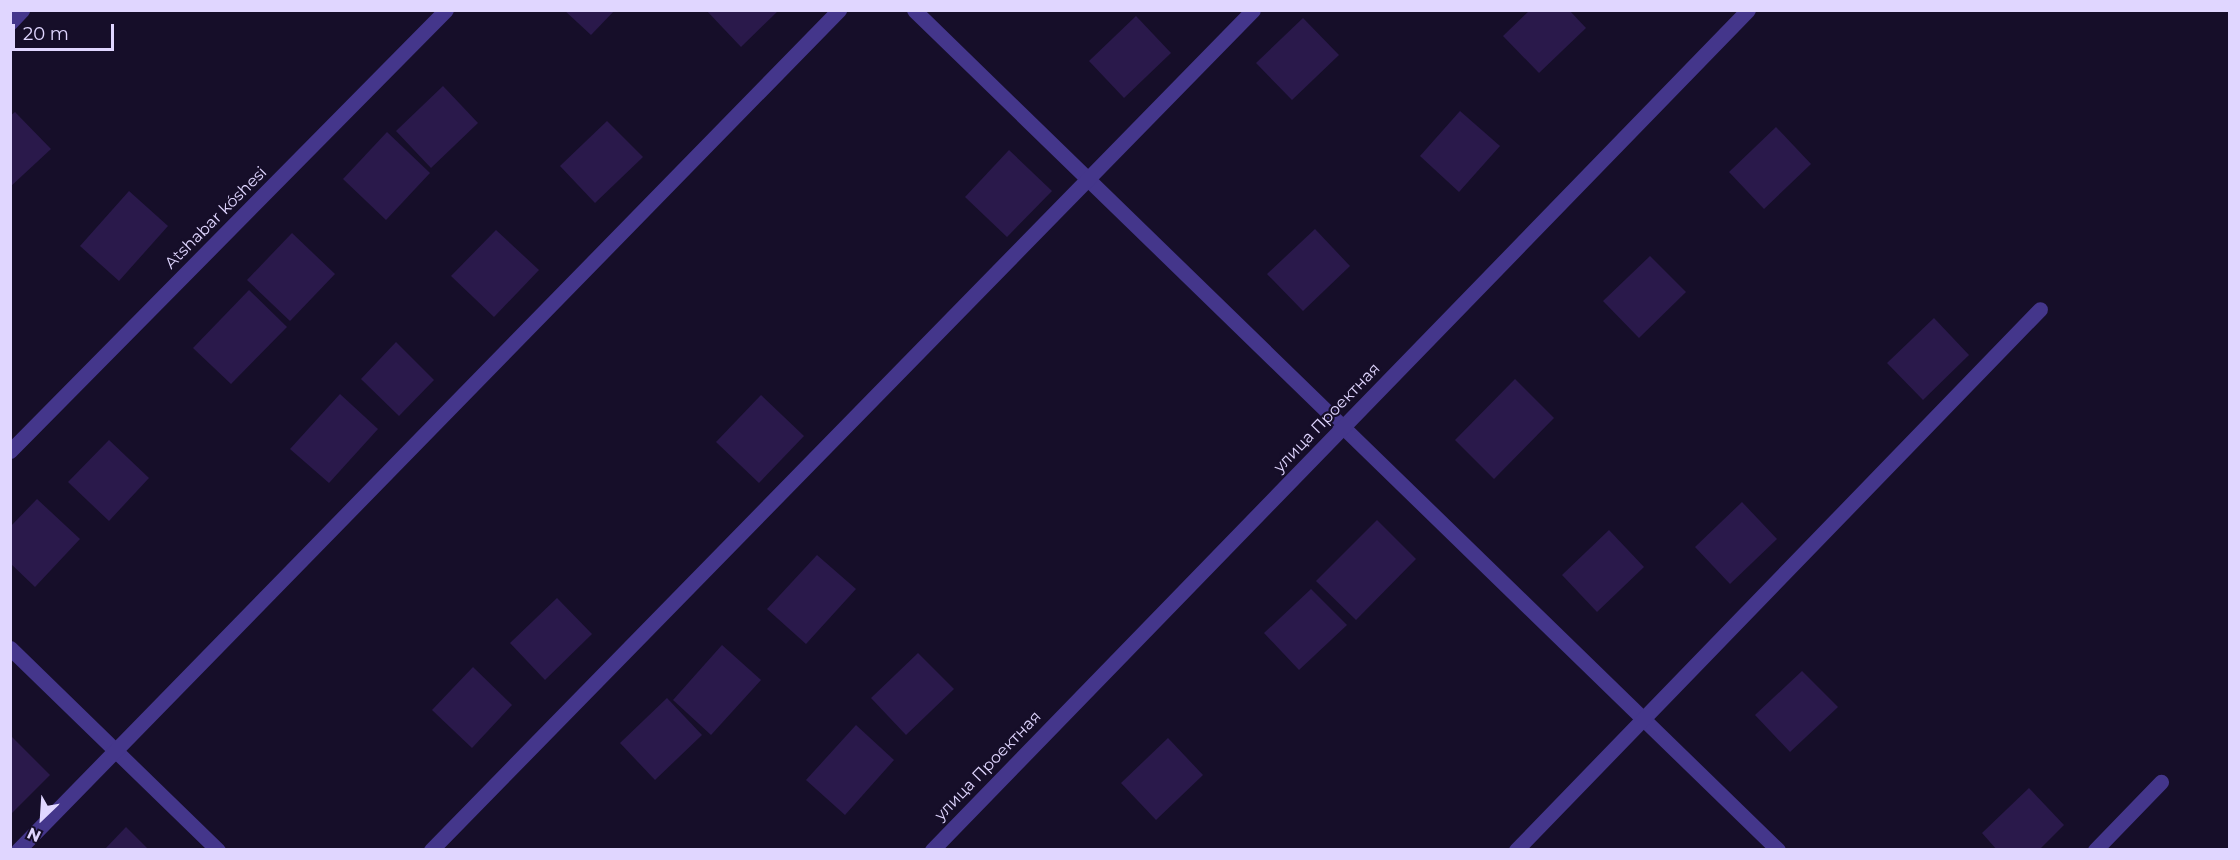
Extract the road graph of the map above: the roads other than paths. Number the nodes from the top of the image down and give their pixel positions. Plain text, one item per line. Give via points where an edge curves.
1 (22, 10) edge
2 (446, 10) edge
3 (839, 10) edge
4 (914, 10) edge
5 (1253, 10) edge
6 (1748, 10) edge
7 (10, 23) edge
8 (1088, 179) junction
9 (2040, 309) dead end
10 (1343, 427) junction
11 (10, 451) edge
12 (10, 648) edge
13 (1643, 719) junction
14 (115, 750) junction
15 (2161, 782) dead end
16 (18, 849) edge
17 (218, 849) edge
18 (431, 849) edge
19 (932, 849) edge
20 (1516, 849) edge
21 (1778, 849) edge
22 (2095, 849) edge

1 - 7 street
2 - 11 street, Atshabar kóshesi
3 - 14 street
4 - 8 street
5 - 8 street
6 - 10 street, улица Проектная
8 - 10 street
8 - 18 street
9 - 13 street
10 - 13 street
10 - 19 street, улица Проектная
12 - 14 street
13 - 20 street
13 - 21 street
14 - 16 street
14 - 17 street
15 - 22 street

